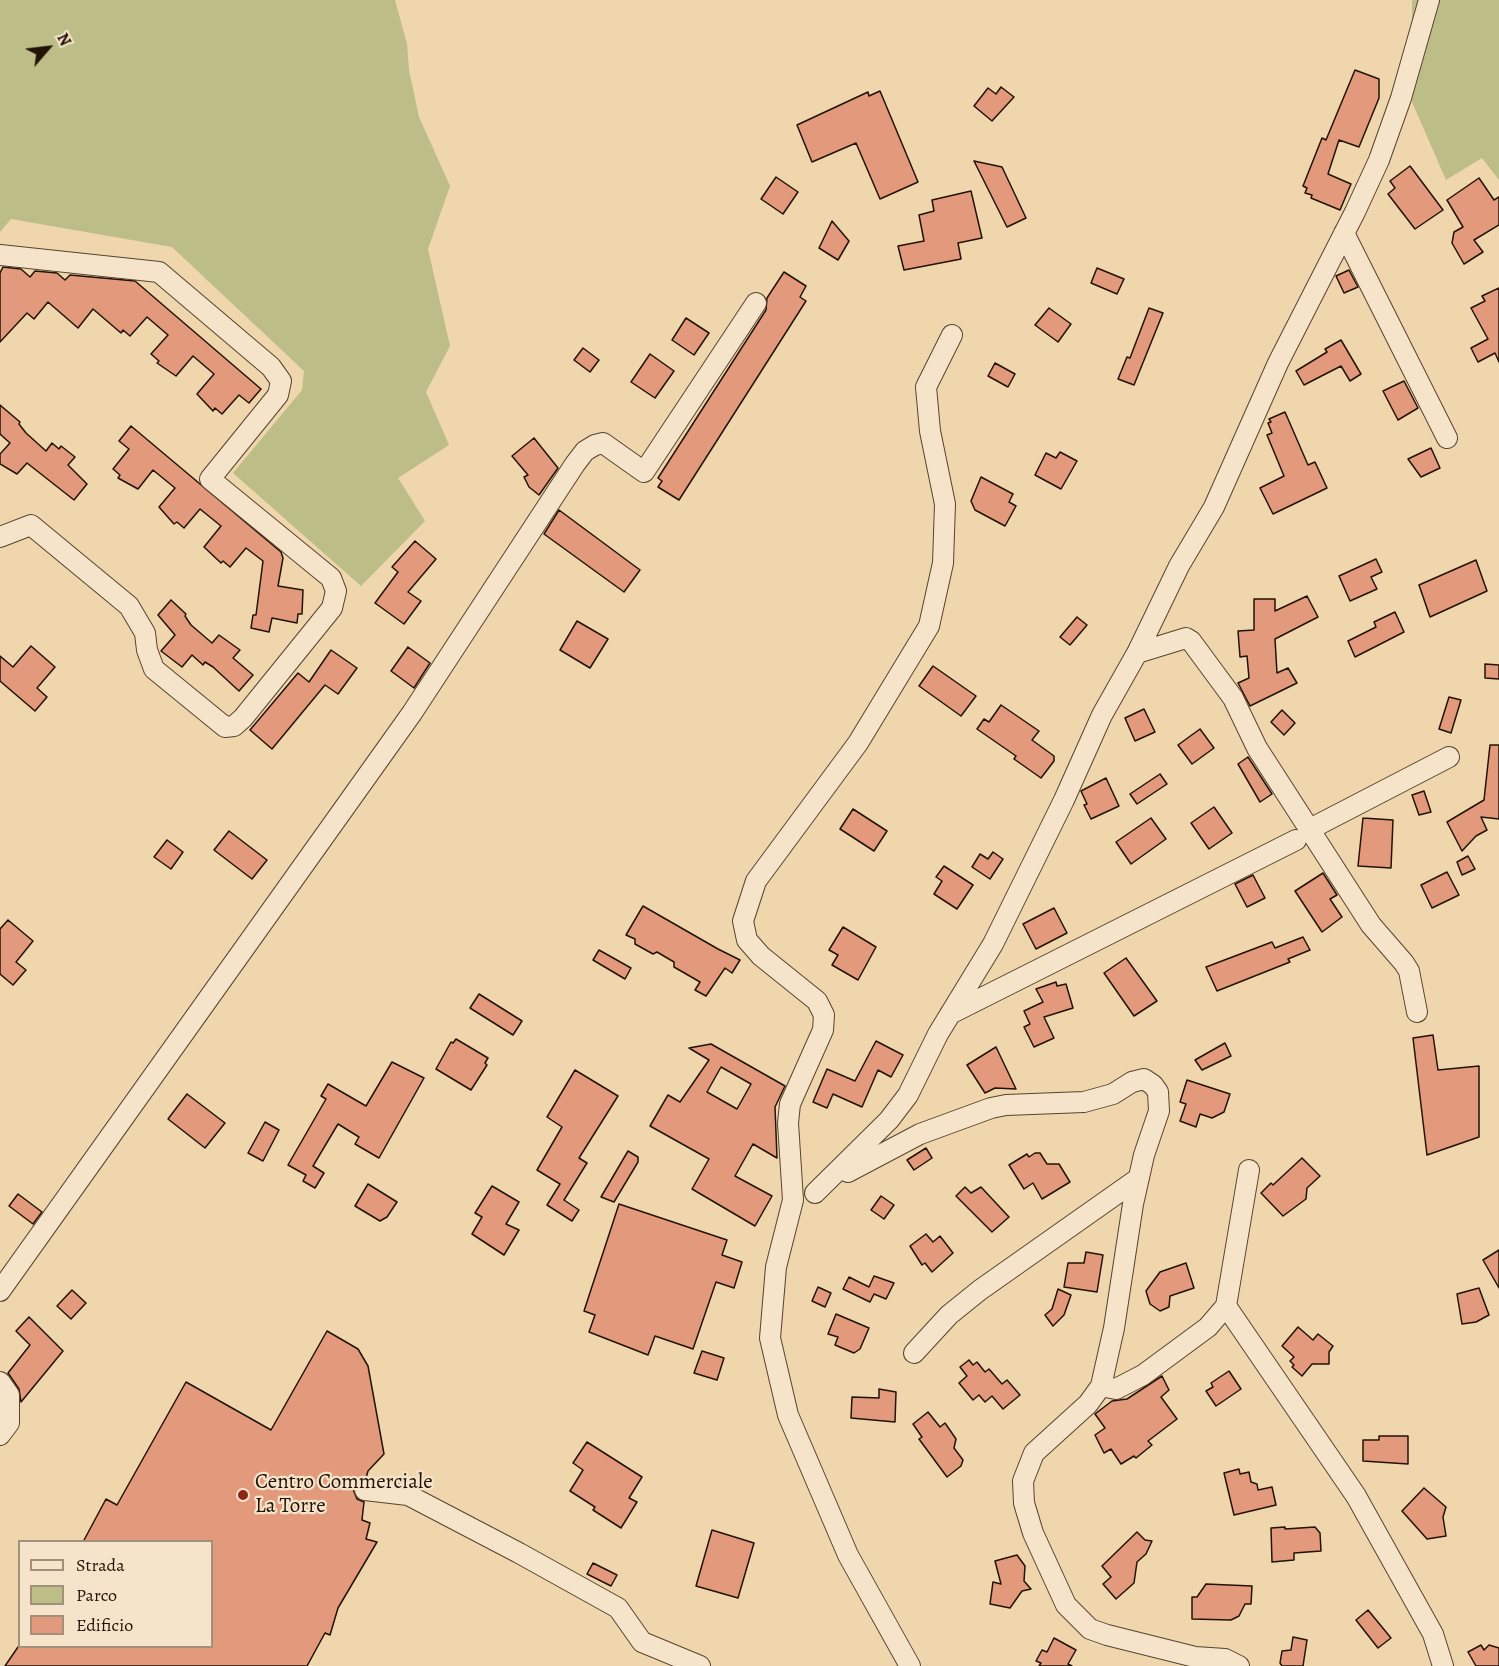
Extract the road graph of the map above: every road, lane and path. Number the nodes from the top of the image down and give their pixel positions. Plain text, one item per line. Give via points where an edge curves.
1 (1429, 0) edge
2 (1344, 234) junction
3 (0, 255) edge
4 (756, 303) dead end
5 (952, 335) dead end
6 (1447, 438) dead end
7 (0, 537) edge
8 (1137, 654) junction
9 (1449, 757) dead end
10 (1303, 835) junction
11 (1417, 1012) dead end
12 (950, 1014) junction
13 (1249, 1170) dead end
14 (1139, 1178) junction
15 (816, 1193) junction
16 (791, 1210) junction
17 (0, 1292) edge
18 (1226, 1306) junction
19 (914, 1353) dead end
20 (0, 1382) edge
21 (1101, 1386) junction
22 (0, 1435) edge
23 (365, 1490) dead end
24 (700, 1666) edge
25 (910, 1666) edge
26 (1239, 1666) edge
27 (1443, 1666) edge

1 - 2 street via 1414,59 1379,160
2 - 6 street
2 - 8 street via 1278,363 1214,507 1179,566
3 - 7 street via 159,273 271,367 281,381 278,395 210,479 331,578 336,591 332,608 243,718 234,726 225,727 154,669 145,633 129,606 31,525
4 - 17 street via 644,472 603,444 585,451 575,464 412,713
5 - 16 street via 926,387 930,431 945,504 943,563 929,626 858,743 756,881 743,921 747,940 761,957 817,1001 824,1015 823,1030 790,1104
8 - 10 street via 1186,638 1191,641 1233,698
8 - 12 street via 1101,715 993,944
9 - 10 street
10 - 11 street via 1404,963
10 - 12 street
12 - 15 street via 908,1095 889,1120
13 - 18 street
14 - 15 street via 1159,1111 1158,1092 1144,1079 1084,1102 1006,1104 991,1108 883,1152
14 - 19 street via 980,1290 949,1315
14 - 21 street
15 - 16 street
16 - 25 street via 776,1267 770,1338 788,1415 848,1555
18 - 21 street via 1208,1327 1143,1376 1116,1389
18 - 27 street via 1356,1496 1433,1634
20 - 22 street via 9,1395 9,1423
21 - 26 street via 1088,1404 1034,1453 1023,1481 1032,1533 1049,1574 1065,1605 1090,1629 1195,1656 1225,1659
23 - 24 street via 408,1495 618,1608 642,1642

